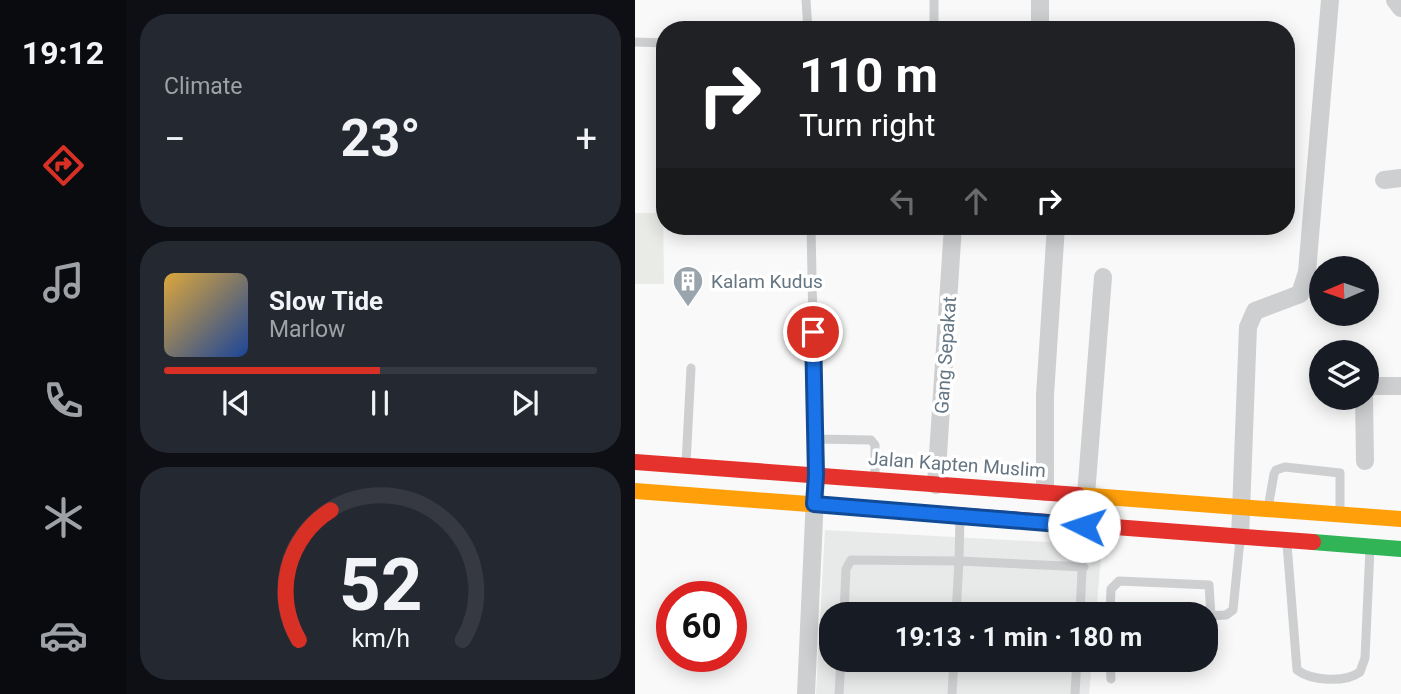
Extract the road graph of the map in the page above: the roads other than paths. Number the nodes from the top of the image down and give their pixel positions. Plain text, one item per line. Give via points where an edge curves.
1 (806, 0) edge
2 (934, 0) edge
3 (1040, 0) edge
4 (1330, 0) edge
5 (1395, 0) edge
6 (1401, 8) edge
7 (807, 21) edge
8 (934, 21) edge
9 (1040, 21) edge
10 (635, 42) edge
11 (656, 43) edge
12 (811, 235) edge
13 (952, 235) edge
14 (1055, 235) edge
15 (1103, 277) dead end
16 (691, 368) dead end
17 (1379, 386) edge
18 (1401, 386) edge
19 (1364, 410) edge
20 (815, 439) junction
21 (1365, 461) dead end
22 (635, 462) edge
23 (686, 465) junction
24 (816, 475) junction
25 (875, 478) junction
26 (936, 485) junction
27 (635, 491) edge
28 (1046, 492) junction
29 (814, 504) junction
30 (1241, 508) junction
31 (1268, 509) junction
32 (1085, 510) junction
33 (1339, 514) junction
34 (960, 516) junction
35 (1401, 519) edge
36 (1241, 538) junction
37 (1286, 542) junction
38 (1370, 546) junction
39 (1401, 549) edge
40 (959, 561) junction
41 (1084, 567) junction
42 (845, 602) edge
43 (957, 602) edge
44 (1081, 602) edge
45 (1109, 602) edge
46 (1208, 602) edge
47 (1218, 615) edge
48 (840, 672) edge
49 (953, 672) edge
50 (1076, 672) edge
51 (1111, 672) edge
52 (1111, 679) dead end
53 (806, 694) edge
54 (839, 694) edge
55 (952, 694) edge
56 (1075, 694) edge

1 - 7 lane
2 - 8 lane
3 - 9 street
4 - 30 street via 1307,272 1300,294 1255,311 1248,327
5 - 6 street
10 - 11 lane
12 - 20 lane
13 - 26 street, Gang Sepakat
14 - 28 street via 1045,395
15 - 32 street
16 - 23 lane
17 - 18 street
19 - 21 street
20 - 24 lane
20 - 25 lane via 871,440
22 - 23 main road, Jalan Kapten Muslim
23 - 24 main road, Jalan Kapten Muslim
24 - 25 main road, Jalan Kapten Muslim
24 - 29 street
25 - 26 main road, Jalan Kapten Muslim
26 - 28 main road, Jalan Kapten Muslim
27 - 29 main road, Jalan Kapten Muslim
28 - 32 main road, Jalan Kapten Muslim
29 - 34 main road, Jalan Kapten Muslim
29 - 53 street
30 - 31 main road, Jalan Kapten Muslim
30 - 32 main road, Jalan Kapten Muslim
30 - 36 street
31 - 33 main road, Jalan Kapten Muslim
31 - 33 lane via 1274,474 1285,467 1340,473
32 - 34 main road, Jalan Kapten Muslim
32 - 36 main road, Jalan Kapten Muslim
32 - 41 lane
33 - 35 main road, Jalan Kapten Muslim
34 - 40 lane
36 - 37 main road, Jalan Kapten Muslim
36 - 47 lane via 1233,610
37 - 38 main road, Jalan Kapten Muslim
37 - 38 lane via 1297,670 1305,676 1347,679 1360,672 1365,658
38 - 39 main road, Jalan Kapten Muslim
40 - 41 lane
40 - 42 lane via 851,560 846,569
40 - 43 lane
41 - 44 lane
45 - 46 lane via 1110,589 1119,581 1209,585
48 - 54 lane
49 - 55 lane
50 - 56 lane
51 - 52 lane

